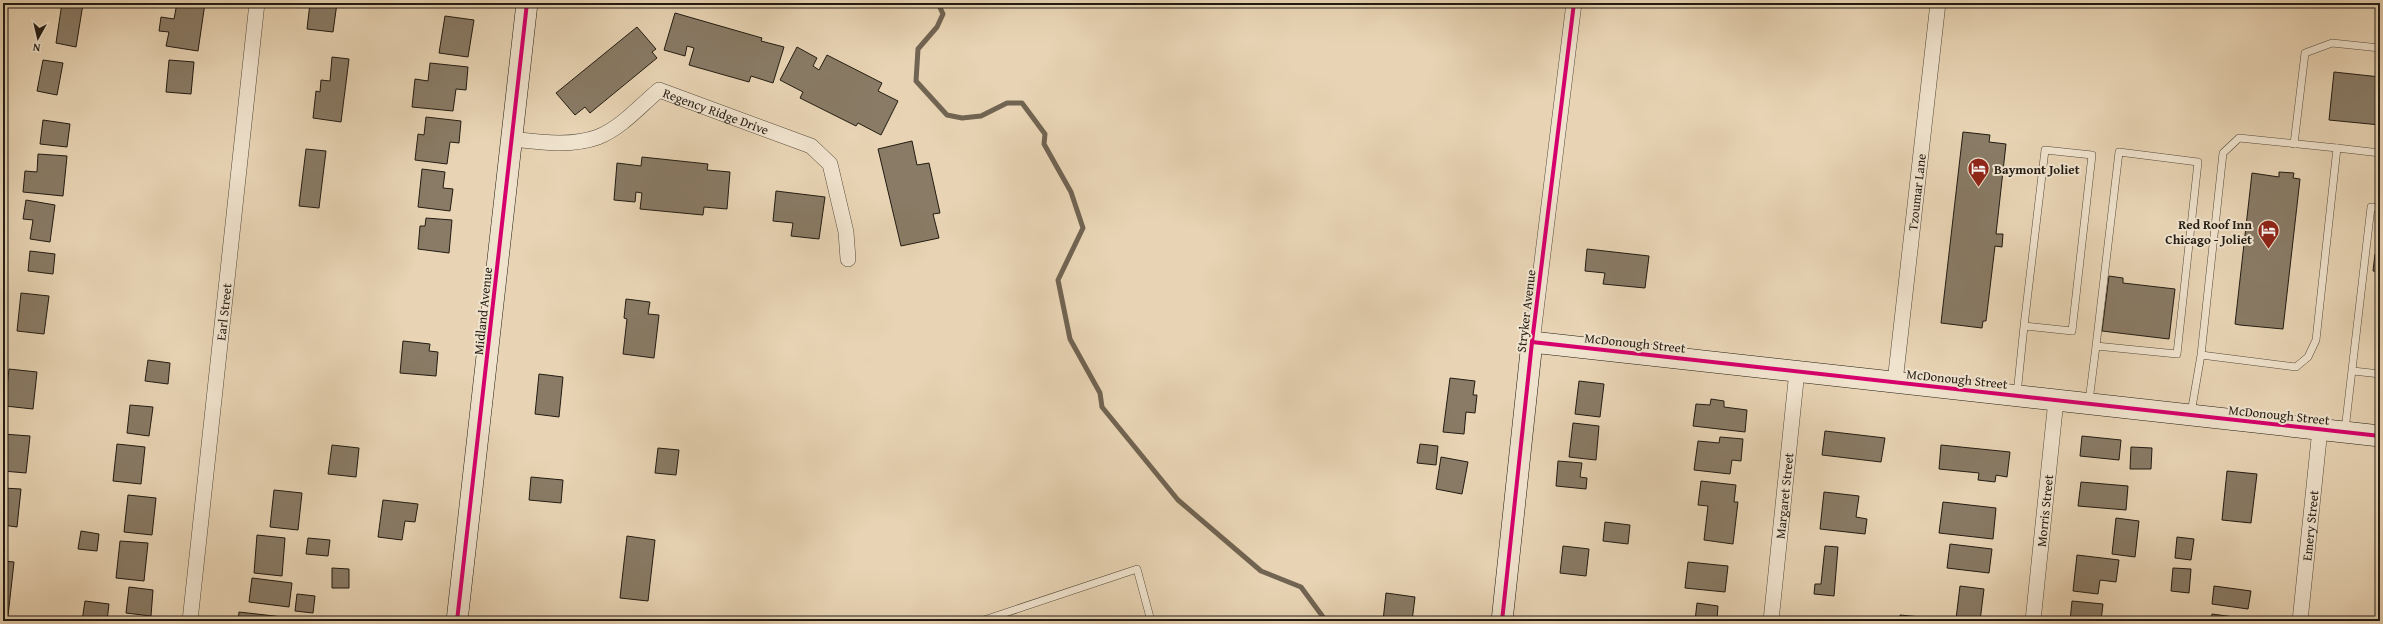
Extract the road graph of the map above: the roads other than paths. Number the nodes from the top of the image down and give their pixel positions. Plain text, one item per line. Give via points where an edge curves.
1 (257, 3) edge
2 (527, 3) edge
3 (1574, 3) edge
4 (1938, 3) edge
5 (2380, 48) edge
6 (512, 139) junction
7 (2294, 144) junction
8 (2337, 148) junction
9 (2380, 153) edge
10 (2380, 208) edge
11 (848, 259) dead end
12 (2024, 326) junction
13 (1532, 342) junction
14 (2096, 346) junction
15 (2201, 355) junction
16 (1797, 371) junction
17 (2353, 371) junction
18 (2380, 374) edge
19 (1894, 382) junction
20 (2016, 396) junction
21 (2056, 400) junction
22 (2089, 404) junction
23 (2190, 415) junction
24 (2320, 429) junction
25 (2345, 432) junction
26 (2380, 436) edge
27 (995, 619) edge
28 (190, 621) edge
29 (458, 621) edge
30 (981, 621) edge
31 (1151, 621) edge
32 (1502, 621) edge
33 (1770, 621) edge
34 (2033, 621) edge
35 (2300, 621) edge

1 - 28 street, Earl Street
2 - 6 street, Midland Avenue
3 - 13 street, Stryker Avenue
4 - 19 street, Tzoumar Lane
5 - 7 lane via 2332,43 2305,53
6 - 11 street, Regency Ridge Drive via 558,143 597,137 613,128 659,90 694,102 811,146 830,164 846,232
6 - 29 street, Midland Avenue
7 - 8 lane
7 - 15 lane via 2239,138 2223,153
8 - 9 lane
8 - 15 lane via 2316,340 2308,357 2296,367
10 - 17 lane via 2371,206
12 - 12 lane via 2072,331 2092,155 2045,150
12 - 20 lane
13 - 16 street, McDonough Street
13 - 32 street, Stryker Avenue
14 - 14 lane via 2177,354 2198,162 2119,152
14 - 22 lane
15 - 23 lane
16 - 19 street, McDonough Street
16 - 33 street, Margaret Street
17 - 18 lane
17 - 25 lane
19 - 20 street, McDonough Street
20 - 21 street, McDonough Street
21 - 22 street, McDonough Street
21 - 34 street, Morris Street
22 - 23 street, McDonough Street
23 - 24 street, McDonough Street
24 - 25 street, McDonough Street
24 - 35 street, Emery Street
25 - 26 street, McDonough Street
27 - 30 lane
27 - 31 lane via 1136,569

